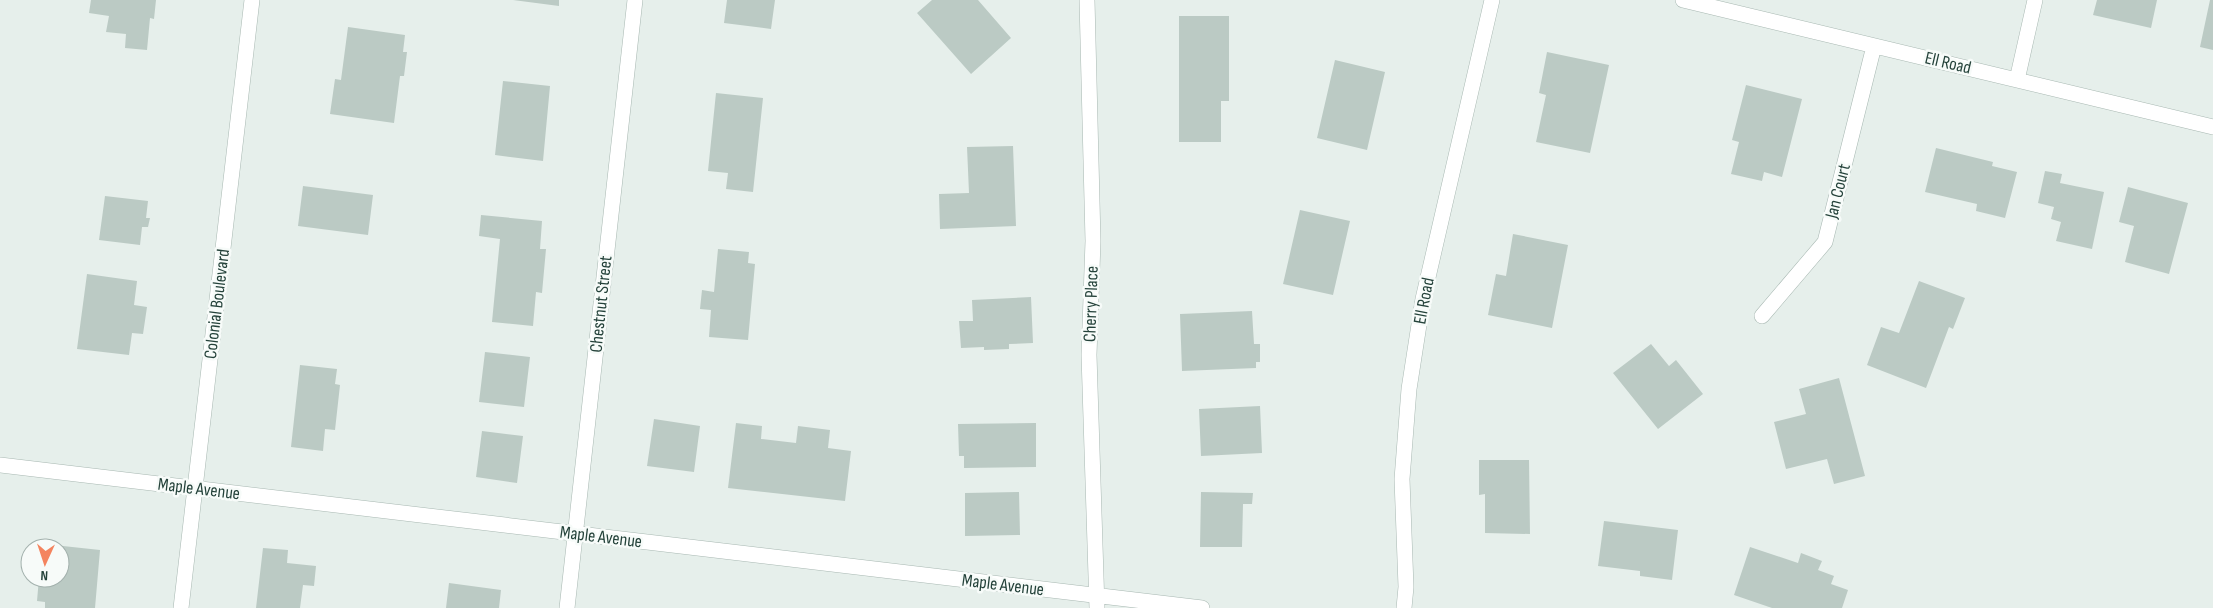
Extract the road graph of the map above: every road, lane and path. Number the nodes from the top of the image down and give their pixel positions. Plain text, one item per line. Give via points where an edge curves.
1 (252, 0) edge
2 (634, 0) edge
3 (1087, 0) edge
4 (1492, 0) edge
5 (1682, 0) edge
6 (2035, 0) edge
7 (1874, 46) junction
8 (2017, 80) junction
9 (2213, 127) edge
10 (1762, 316) dead end
11 (0, 465) edge
12 (195, 488) junction
13 (575, 534) junction
14 (1097, 602) edge
15 (181, 608) edge
16 (567, 608) edge
17 (1202, 608) edge
18 (1404, 608) edge

1 - 12 street, Colonial Boulevard
2 - 13 street, Chestnut Street
3 - 14 street, Cherry Place via 1093,241 1089,355
4 - 18 street, Ell Road via 1422,299 1408,389 1402,480
5 - 7 street, Ell Road
6 - 8 street
7 - 8 street, Ell Road
7 - 10 street, Jan Court via 1825,242
8 - 9 street, Ell Road
11 - 12 street, Maple Avenue
12 - 13 street, Maple Avenue
12 - 15 street, Colonial Boulevard
13 - 14 street, Maple Avenue
13 - 16 street, Chestnut Street
14 - 17 street, Maple Avenue

